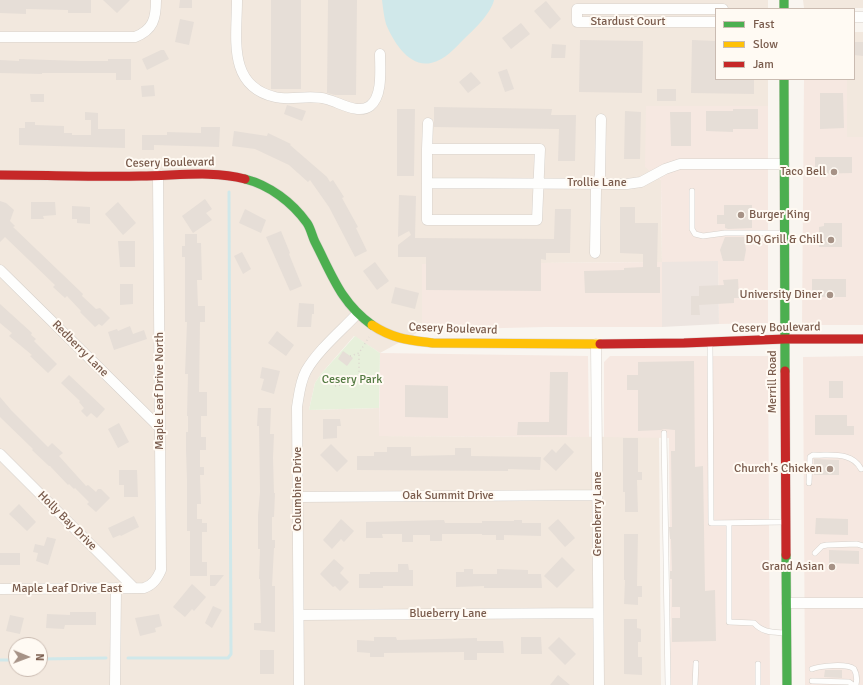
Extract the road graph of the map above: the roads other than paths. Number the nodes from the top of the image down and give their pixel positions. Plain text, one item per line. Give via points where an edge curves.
1 (156, 0) edge
2 (237, 0) edge
3 (643, 4) edge
4 (715, 8) edge
5 (715, 22) edge
6 (644, 23) junction
7 (0, 36) edge
8 (380, 54) dead end
9 (784, 80) edge
10 (601, 120) dead end
11 (428, 123) dead end
12 (427, 149) junction
13 (784, 164) junction
14 (0, 175) edge
15 (158, 176) junction
16 (427, 183) junction
17 (539, 183) junction
18 (598, 184) junction
19 (692, 191) dead end
20 (784, 233) junction
21 (595, 253) dead end
22 (0, 270) edge
23 (357, 314) junction
24 (785, 339) junction
25 (863, 339) edge
26 (710, 342) junction
27 (596, 344) junction
28 (160, 428) junction
29 (664, 433) dead end
30 (0, 454) edge
31 (861, 469) dead end
32 (809, 483) dead end
33 (597, 495) junction
34 (298, 497) junction
35 (786, 522) junction
36 (729, 523) junction
37 (863, 546) edge
38 (815, 553) dead end
39 (116, 588) junction
40 (134, 588) junction
41 (0, 589) edge
42 (787, 603) junction
43 (863, 603) edge
44 (598, 613) junction
45 (299, 615) junction
46 (787, 633) junction
47 (696, 663) dead end
48 (758, 664) dead end
49 (812, 669) dead end
50 (812, 681) dead end
51 (115, 685) edge
52 (299, 685) edge
53 (599, 685) edge
54 (668, 685) edge
55 (695, 685) edge
56 (758, 685) edge
57 (787, 685) edge
58 (853, 685) edge
59 (856, 685) edge

1 - 7 street via 152,24 144,33 135,37
2 - 8 street via 237,56 240,70 248,84 275,97 325,98 358,109 369,107 374,102 380,86
3 - 4 street, Stardust Court
3 - 6 street
3 - 6 street, Stardust Court via 577,9 577,22
5 - 6 street, Stardust Court
9 - 13 main road, Merrill Road
10 - 18 street
11 - 12 street
12 - 16 street
12 - 17 street via 540,149
13 - 18 street, Trollie Lane via 680,164 641,182
13 - 20 main road, Merrill Road
14 - 15 main road, Cesery Boulevard
15 - 23 main road, Cesery Boulevard via 228,174 248,178 282,197 307,224 337,288
15 - 28 street, Maple Leaf Drive North
16 - 17 street, Trollie Lane
16 - 17 street via 427,220 537,220
17 - 18 street, Trollie Lane
18 - 21 street
19 - 20 lane via 692,229 695,234 703,236 725,233
20 - 24 main road, Merrill Road
22 - 28 street, Redberry Lane
23 - 27 main road, Cesery Boulevard via 375,327 396,337 415,341
23 - 34 street, Columbine Drive via 317,355 300,388 297,407
24 - 25 main road, Cesery Boulevard
24 - 26 main road, Cesery Boulevard
24 - 35 main road, Merrill Road
26 - 27 main road, Cesery Boulevard
26 - 36 lane via 711,523
27 - 33 street, Greenberry Lane
28 - 40 street, Maple Leaf Drive North via 161,570 151,586
29 - 54 lane
30 - 40 street, Holly Bay Drive
31 - 32 lane via 858,463 848,456 813,455 809,461
33 - 34 street, Oak Summit Drive
33 - 44 street, Greenberry Lane
34 - 45 street, Columbine Drive
35 - 36 lane
35 - 42 main road, Merrill Road
36 - 46 lane via 729,622 754,623 766,631
37 - 38 lane via 827,544
39 - 40 street, Maple Leaf Drive East
39 - 41 street, Maple Leaf Drive East
39 - 51 street
42 - 43 street
42 - 46 main road, Merrill Road
44 - 45 street, Blueberry Lane
44 - 53 street, Greenberry Lane
45 - 52 street, Columbine Drive
46 - 57 main road, Merrill Road
47 - 55 lane
48 - 56 lane
49 - 59 lane via 819,666 850,667 855,670
50 - 58 lane via 848,682

